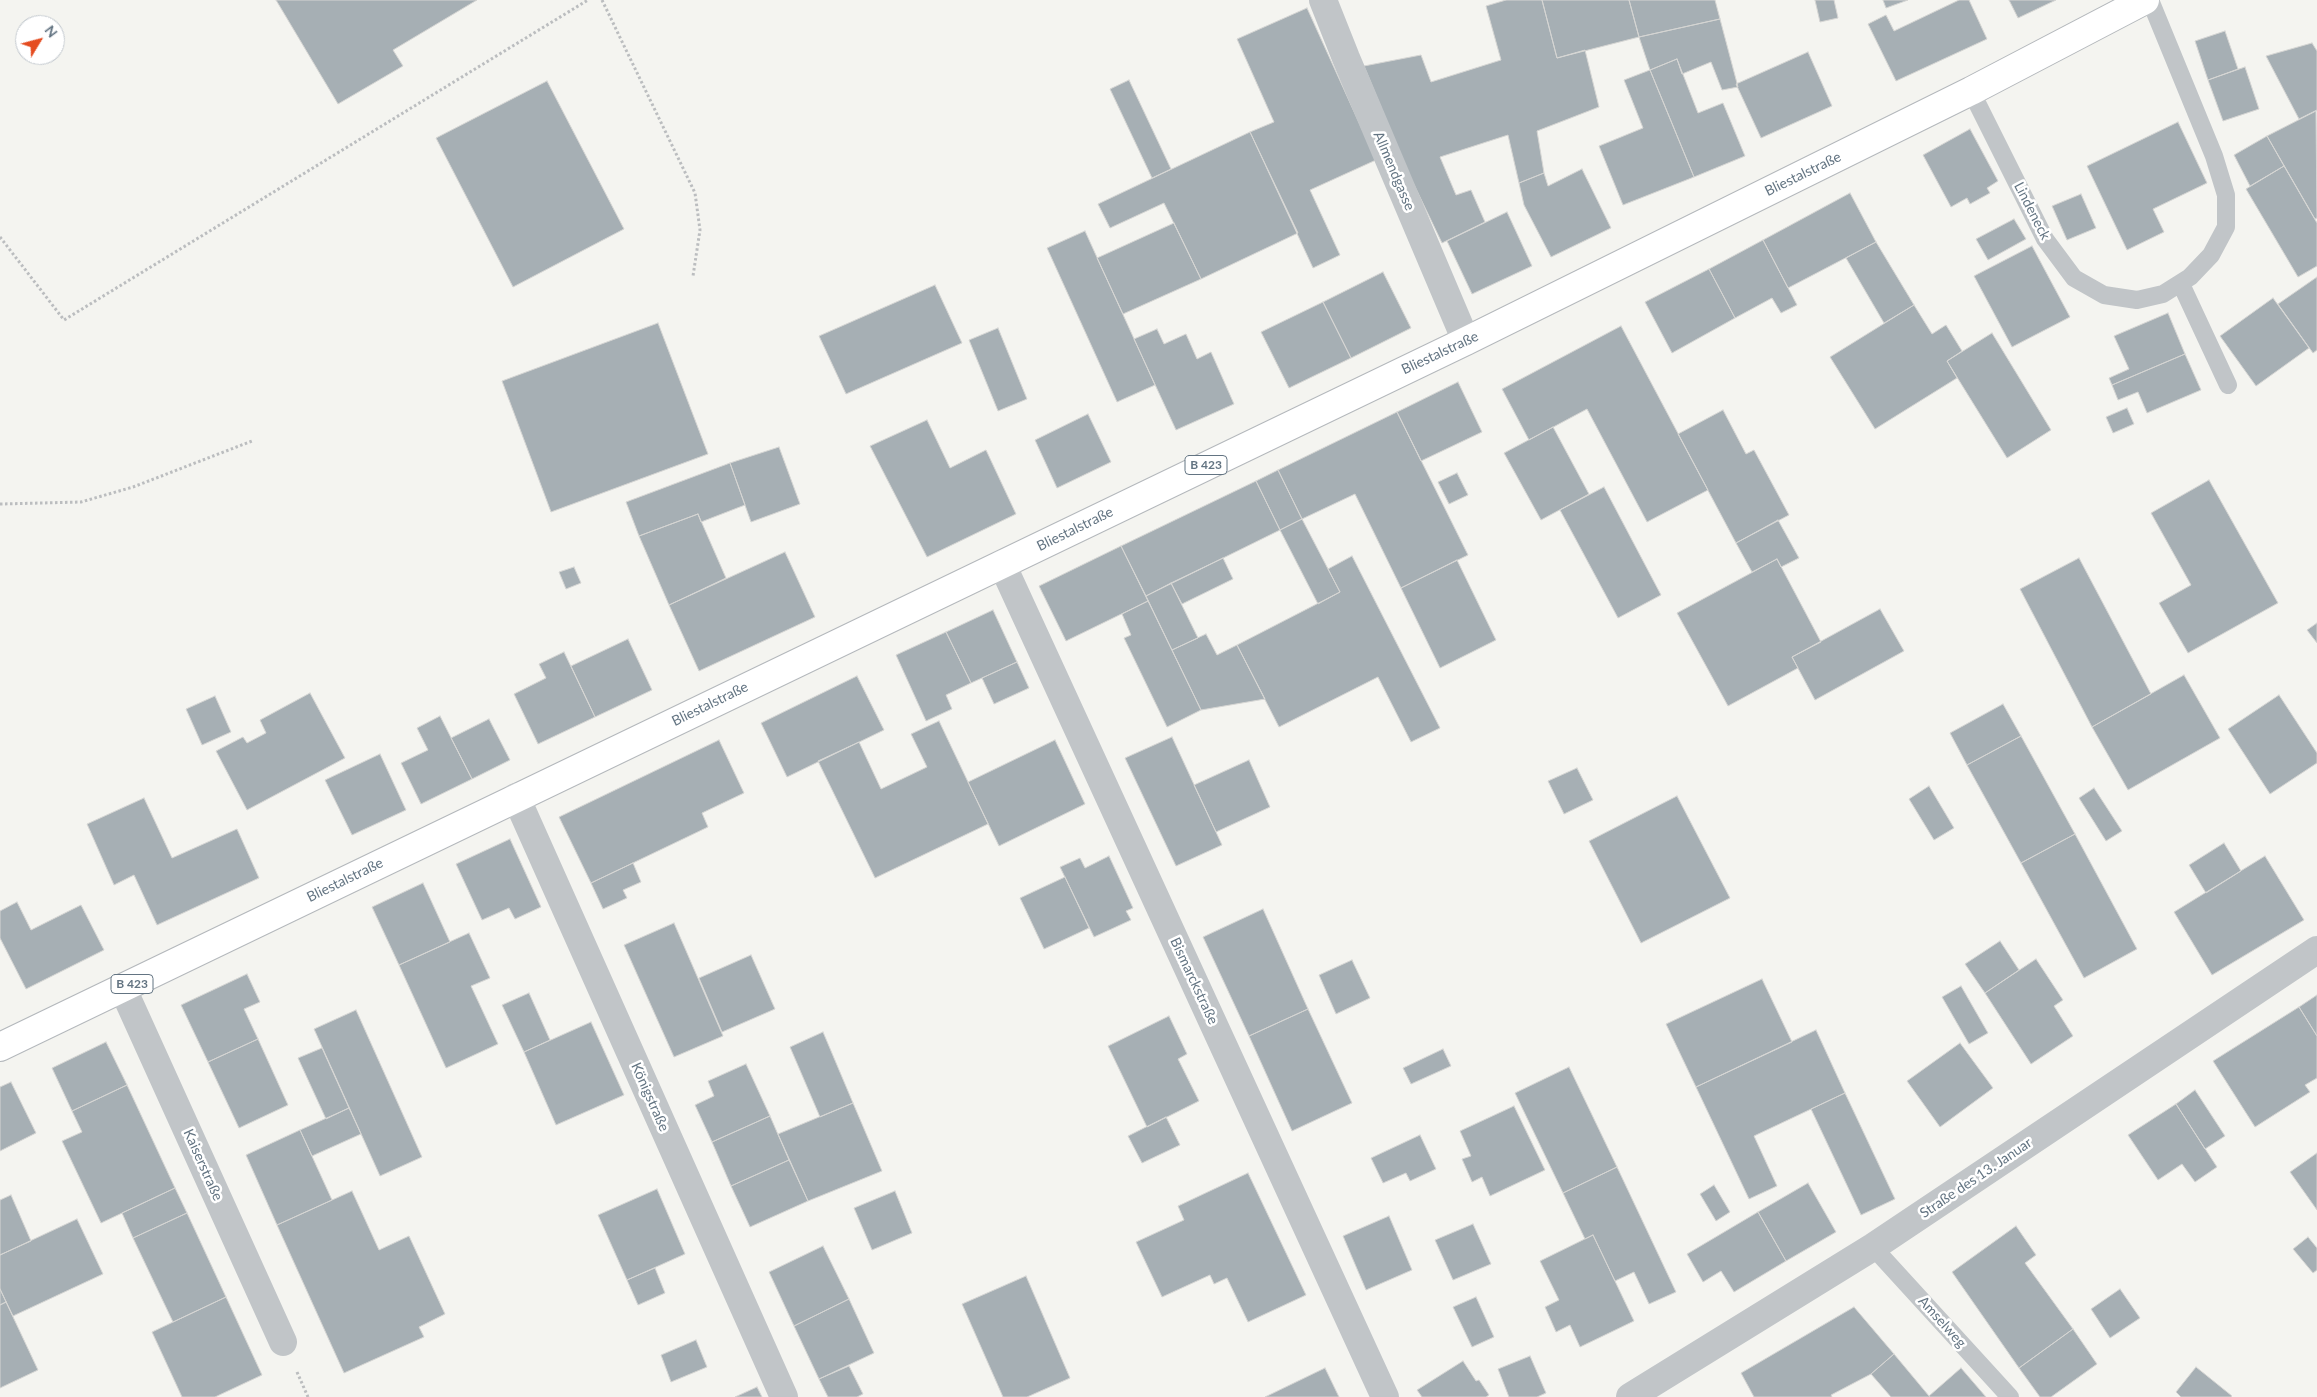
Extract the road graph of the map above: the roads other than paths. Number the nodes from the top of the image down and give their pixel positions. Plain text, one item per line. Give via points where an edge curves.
1 (1323, 0) edge
2 (2145, 0) edge
3 (2150, 0) edge
4 (1971, 91) junction
5 (2181, 284) junction
6 (1466, 341) junction
7 (2228, 385) dead end
8 (1002, 564) junction
9 (516, 797) junction
10 (2317, 950) edge
11 (123, 988) junction
12 (0, 1047) edge
13 (1874, 1247) junction
14 (284, 1342) dead end
15 (784, 1397) edge
16 (1385, 1397) edge
17 (1630, 1397) edge
18 (2010, 1397) edge

1 - 6 street, Allmendgasse
2 - 4 main road, Bliestalstraße / B 423
3 - 5 lane, Lindeneck via 2214,156 2226,195 2226,227 2212,255
4 - 5 lane, Lindeneck via 2045,239 2074,278 2104,295 2137,300 2163,294
4 - 6 main road, Bliestalstraße / B 423
5 - 7 lane
6 - 8 main road, Bliestalstraße / B 423
8 - 9 main road, Bliestalstraße / B 423
8 - 16 street, Bismarckstraße
9 - 11 main road, Bliestalstraße / B 423
9 - 15 street, Königstraße
10 - 13 street, Straße des 13. Januar
11 - 12 main road, Bliestalstraße / B 423
11 - 14 street, Kaiserstraße
13 - 17 street, Straße des 13. Januar
13 - 18 lane, Amselweg

